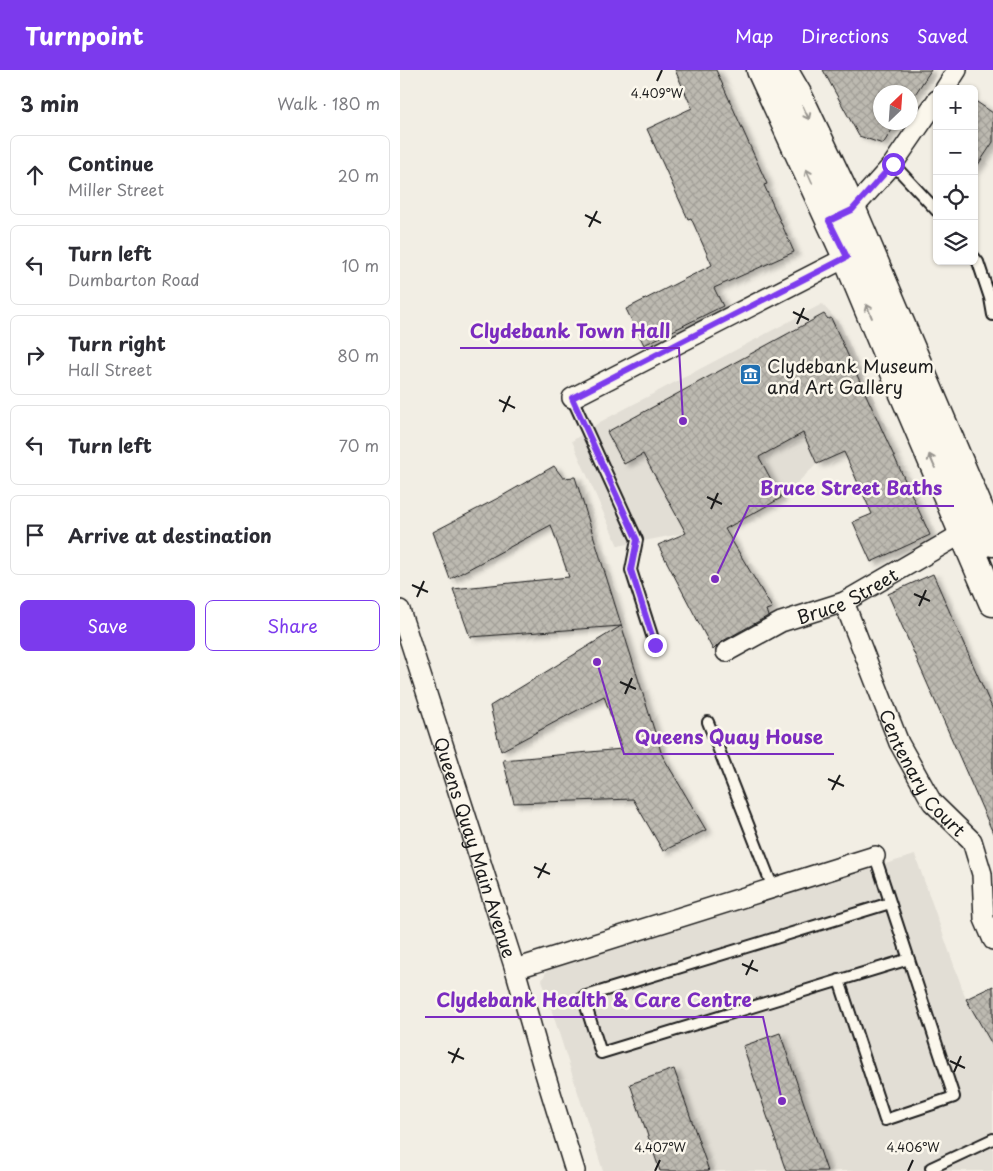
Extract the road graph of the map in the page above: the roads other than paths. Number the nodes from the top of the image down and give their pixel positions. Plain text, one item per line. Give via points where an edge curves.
1 (760, 70) edge
2 (783, 70) edge
3 (957, 70) edge
4 (947, 85) edge
5 (933, 106) edge
6 (893, 164) junction
7 (933, 207) edge
8 (841, 215) junction
9 (847, 257) junction
10 (978, 262) edge
11 (993, 269) edge
12 (983, 276) junction
13 (993, 315) edge
14 (572, 398) joint
15 (964, 533) junction
16 (993, 542) edge
17 (844, 602) junction
18 (993, 602) edge
19 (400, 610) edge
20 (655, 645) dead end
21 (726, 652) dead end
22 (708, 722) dead end
23 (875, 856) joint
24 (773, 888) junction
25 (890, 903) junction
26 (993, 940) edge
27 (909, 959) junction
28 (515, 969) junction
29 (839, 980) junction
30 (993, 1140) edge
31 (576, 1171) edge
32 (935, 1171) edge

8 -> 1 main road
2 -> 8 main road via 797,94
3 - 4 street
5 - 6 street
6 - 7 lane
6 - 8 street
8 - 9 main road
8 - 16 main road
9 - 14 street
15 -> 9 main road
10 - 12 lane
11 - 12 lane
12 - 13 lane
14 - 20 lane via 637,540 631,570
15 - 17 street, Bruce Street
15 - 18 main road
17 - 21 street, Bruce Street via 781,622
17 - 26 street, Centenary Court via 899,743 932,802 972,841 982,874 984,919
19 - 28 street, Queens Quay Main Avenue
22 - 24 lane
23 - 24 street
23 - 25 lane
24 - 28 street
25 - 27 lane
25 - 29 lane via 583,997 601,1053
27 - 29 lane
27 - 29 lane via 954,1097 885,1120
28 - 31 street, Queens Quay Main Avenue
30 - 32 lane via 930,1168

